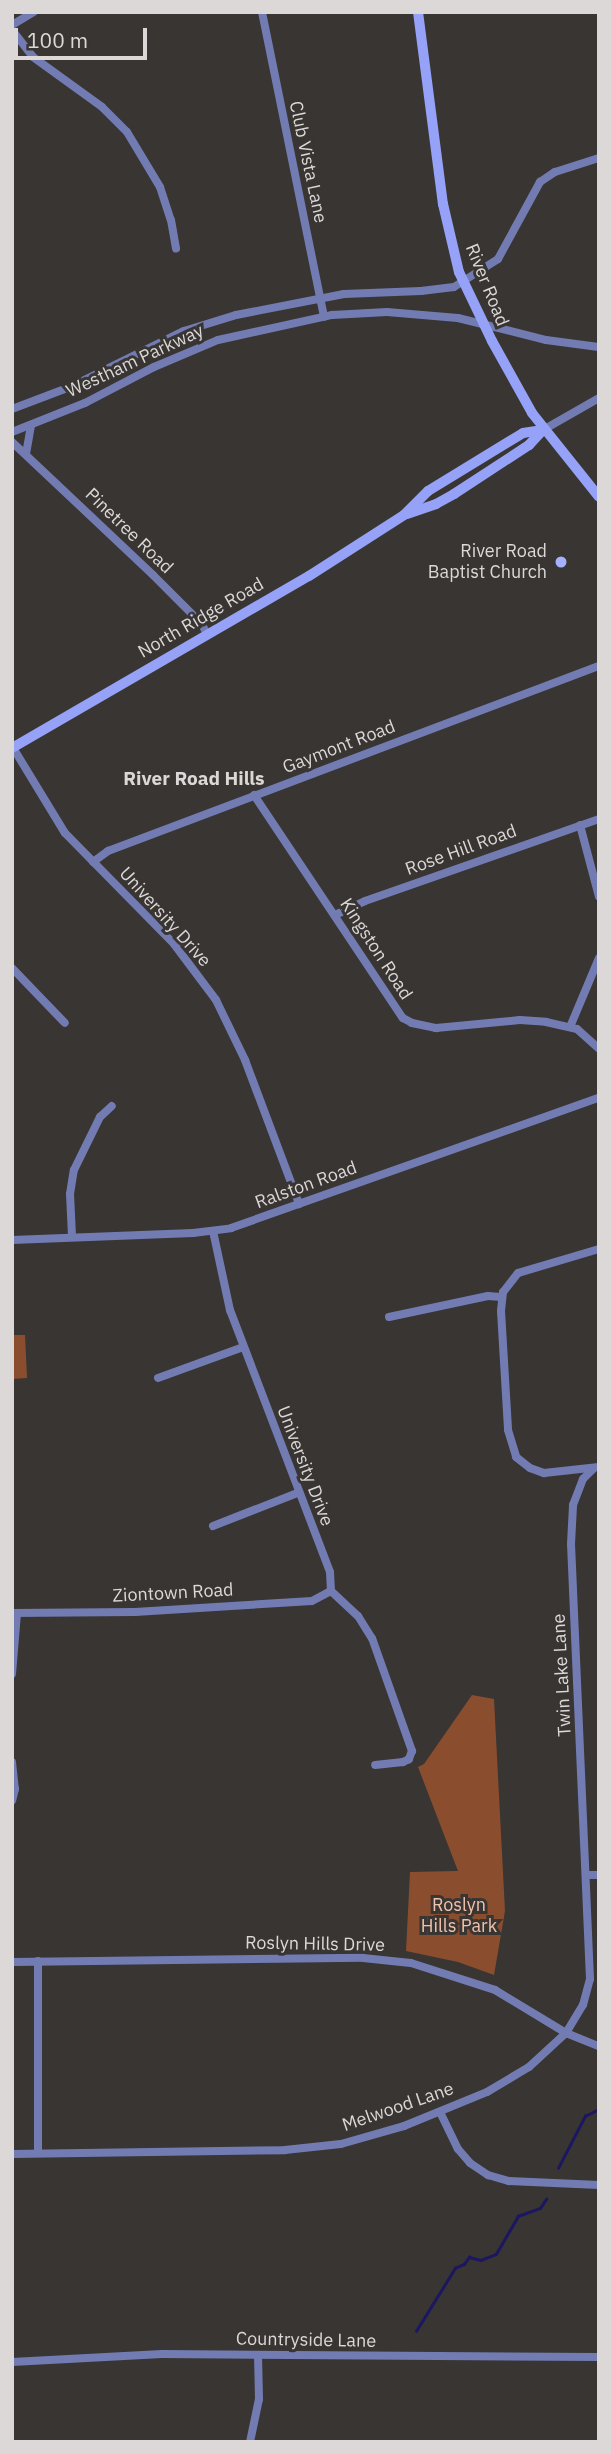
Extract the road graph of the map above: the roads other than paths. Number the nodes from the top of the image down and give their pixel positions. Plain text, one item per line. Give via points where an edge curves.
1 (34, 12) edge
2 (262, 12) edge
3 (418, 12) edge
4 (12, 27) edge
5 (599, 158) edge
6 (176, 249) dead end
7 (464, 282) junction
8 (321, 297) junction
9 (324, 317) junction
10 (482, 322) junction
11 (599, 348) edge
12 (599, 398) edge
13 (12, 409) edge
14 (31, 426) junction
15 (543, 430) junction
16 (12, 432) edge
17 (12, 442) edge
18 (26, 454) junction
19 (599, 497) edge
20 (404, 514) junction
21 (207, 634) junction
22 (599, 666) edge
23 (13, 747) edge
24 (254, 795) junction
25 (599, 819) edge
26 (580, 825) junction
27 (93, 862) junction
28 (599, 897) edge
29 (335, 915) junction
30 (599, 958) edge
31 (12, 968) edge
32 (65, 1023) dead end
33 (570, 1027) junction
34 (599, 1049) edge
35 (599, 1098) edge
36 (112, 1105) dead end
37 (299, 1204) junction
38 (213, 1231) junction
39 (72, 1236) junction
40 (12, 1240) edge
41 (599, 1249) edge
42 (501, 1297) junction
43 (389, 1317) dead end
44 (243, 1347) junction
45 (159, 1378) dead end
46 (596, 1468) edge
47 (298, 1493) junction
48 (213, 1526) dead end
49 (331, 1591) junction
50 (15, 1613) edge
51 (12, 1674) edge
52 (12, 1762) edge
53 (375, 1765) dead end
54 (12, 1801) edge
55 (588, 1875) junction
56 (599, 1875) edge
57 (38, 1961) junction
58 (12, 1962) edge
59 (566, 2033) junction
60 (599, 2046) edge
61 (440, 2112) junction
62 (38, 2153) junction
63 (12, 2154) edge
64 (599, 2185) edge
65 (258, 2356) junction
66 (599, 2357) edge
67 (12, 2362) edge
68 (250, 2442) edge

1 - 4 street
2 - 8 street, Club Vista Lane
3 - 7 main road, River Road via 443,204
4 - 6 street via 33,57 102,107 127,132 160,187
5 - 7 street via 555,172 540,183 498,259
7 - 8 street, Westham Parkway via 443,289
7 - 10 main road, River Road
8 - 9 street, Club Vista Lane
8 - 13 street, Westham Parkway via 184,331 70,387
9 - 10 street, Westham Parkway via 398,312
9 - 14 street, Westham Parkway via 218,340
10 - 11 street, Westham Parkway via 546,340
10 - 15 main road, River Road
12 - 15 street
14 - 16 street, Westham Parkway
14 - 18 street
15 - 19 main road, River Road
15 - 20 main road, North Ridge Road via 529,445 454,494
15 - 20 main road, North Ridge Road via 523,433 438,484
17 - 18 street, Pinetree Road
18 - 21 street, Pinetree Road via 190,611
20 - 21 main road, North Ridge Road via 309,576
21 - 23 main road, North Ridge Road
22 - 24 street, Gaymont Road
23 - 27 street, University Drive via 59,825
24 - 27 street, Gaymont Road via 108,851
24 - 29 street, Kingston Road
25 - 26 street, Rose Hill Road
26 - 28 street
26 - 29 street, Rose Hill Road
27 - 37 street, University Drive via 174,944 219,1006 245,1060
29 - 33 street, Kingston Road via 393,1006 412,1023 436,1028 520,1020
30 - 33 street
31 - 32 street
33 - 34 street, Kingston Road
35 - 37 street, Ralston Road
36 - 39 street via 100,1117 74,1170
37 - 38 street, Ralston Road
38 - 39 street, Ralston Road
38 - 44 street, University Drive via 223,1285
39 - 40 street, Ralston Road
41 - 42 street via 518,1273
42 - 43 street
42 - 46 street via 511,1449 521,1461 544,1473
44 - 45 street
44 - 47 street, University Drive
46 - 55 street, Twin Lake Lane via 583,1479 573,1505 572,1544
47 - 48 street
47 - 49 street, University Drive via 330,1572
49 - 50 street, Ziontown Road via 312,1601 135,1612
49 - 53 street via 358,1616 372,1638 412,1751 403,1762
50 - 51 street
52 - 54 street
55 - 56 street
55 - 59 street, Melwood Lane via 590,1979 583,2005
57 - 58 street, Roslyn Hills Drive
57 - 59 street, Roslyn Hills Drive via 388,1960 433,1968 495,1990
57 - 62 street
59 - 60 street, Roslyn Hills Drive
59 - 61 street, Melwood Lane via 511,2078
61 - 62 street, Melwood Lane via 317,2148
61 - 64 street via 458,2149 488,2175 520,2182
62 - 63 street, Melwood Lane
65 - 66 street, Countryside Lane
65 - 67 street, Countryside Lane via 131,2355
65 - 68 street via 259,2399

